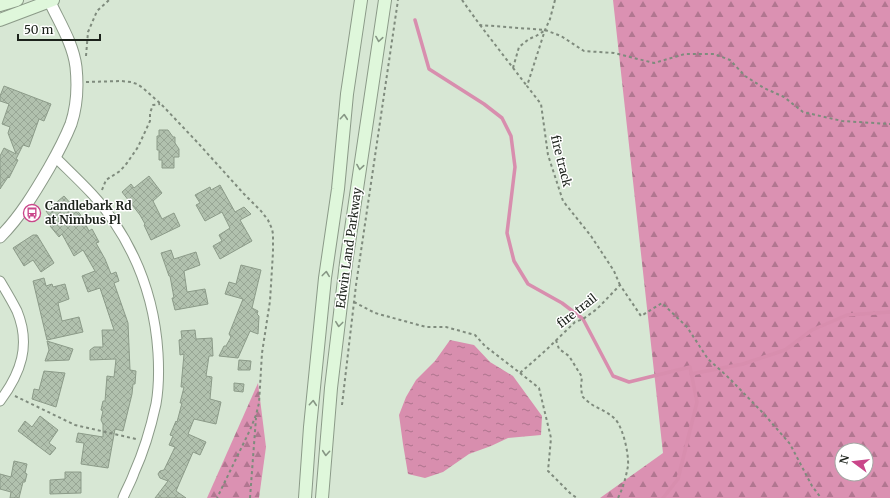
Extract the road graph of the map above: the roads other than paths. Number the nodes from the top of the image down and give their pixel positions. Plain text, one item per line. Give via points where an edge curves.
1 (17, 0) edge
2 (361, 0) edge
3 (385, 0) edge
4 (50, 1) edge
5 (0, 5) edge
6 (0, 20) edge
7 (55, 157) junction
8 (0, 237) edge
9 (0, 281) edge
10 (0, 401) edge
11 (123, 498) edge
12 (305, 498) edge
13 (322, 498) edge

1 - 5 main road
12 -> 2 main road, Edwin Land Parkway via 325,278
3 -> 13 main road, Edwin Land Parkway via 346,263 331,388
4 - 6 main road
4 - 7 street via 72,49 77,82 71,123
7 - 8 street via 20,213
7 - 11 street via 114,221 137,262 153,312 159,376 156,403 146,442
9 - 10 street via 14,305 23,331 21,364

